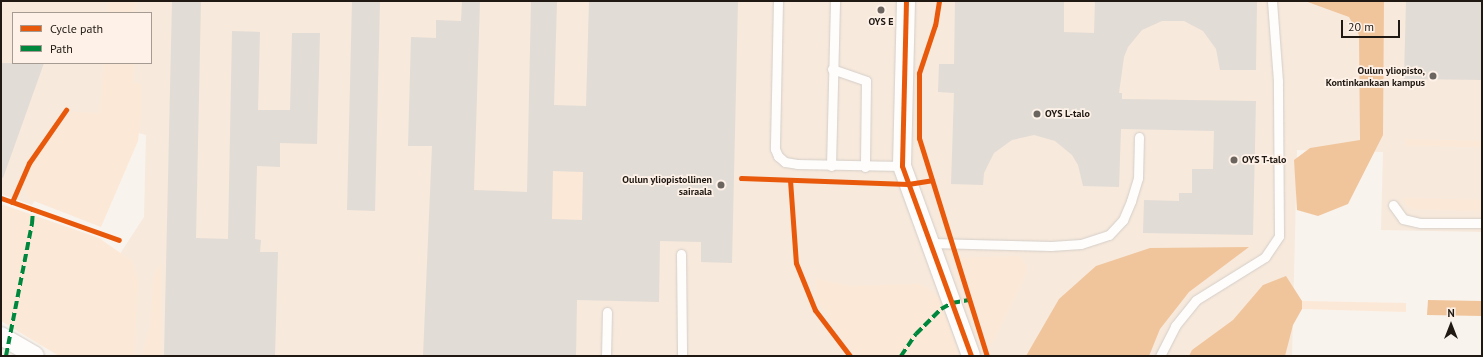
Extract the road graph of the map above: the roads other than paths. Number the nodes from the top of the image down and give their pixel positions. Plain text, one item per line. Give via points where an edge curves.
1 (778, 1) edge
2 (835, 1) edge
3 (906, 1) edge
4 (1272, 1) edge
5 (832, 69) junction
6 (1139, 137) dead end
7 (830, 166) junction
8 (902, 166) junction
9 (865, 167) junction
10 (1393, 205) dead end
11 (1482, 223) edge
12 (931, 243) junction
13 (681, 254) dead end
14 (607, 312) dead end
15 (1, 336) edge
16 (35, 356) edge
17 (606, 356) edge
18 (682, 356) edge
19 (971, 356) edge
20 (1160, 356) edge

1 - 7 lane via 775,149 785,162
2 - 5 lane
3 - 8 street
4 - 20 lane via 1278,81 1279,236 1265,257 1196,300 1175,326
5 - 7 lane
5 - 9 lane via 866,81
6 - 12 lane via 1138,178 1131,201 1123,220 1109,235 1081,244 1051,246
7 - 9 lane
8 - 9 lane
8 - 12 street
10 - 11 lane via 1403,219 1420,223
12 - 19 street
13 - 18 lane
14 - 17 lane
15 - 16 street

